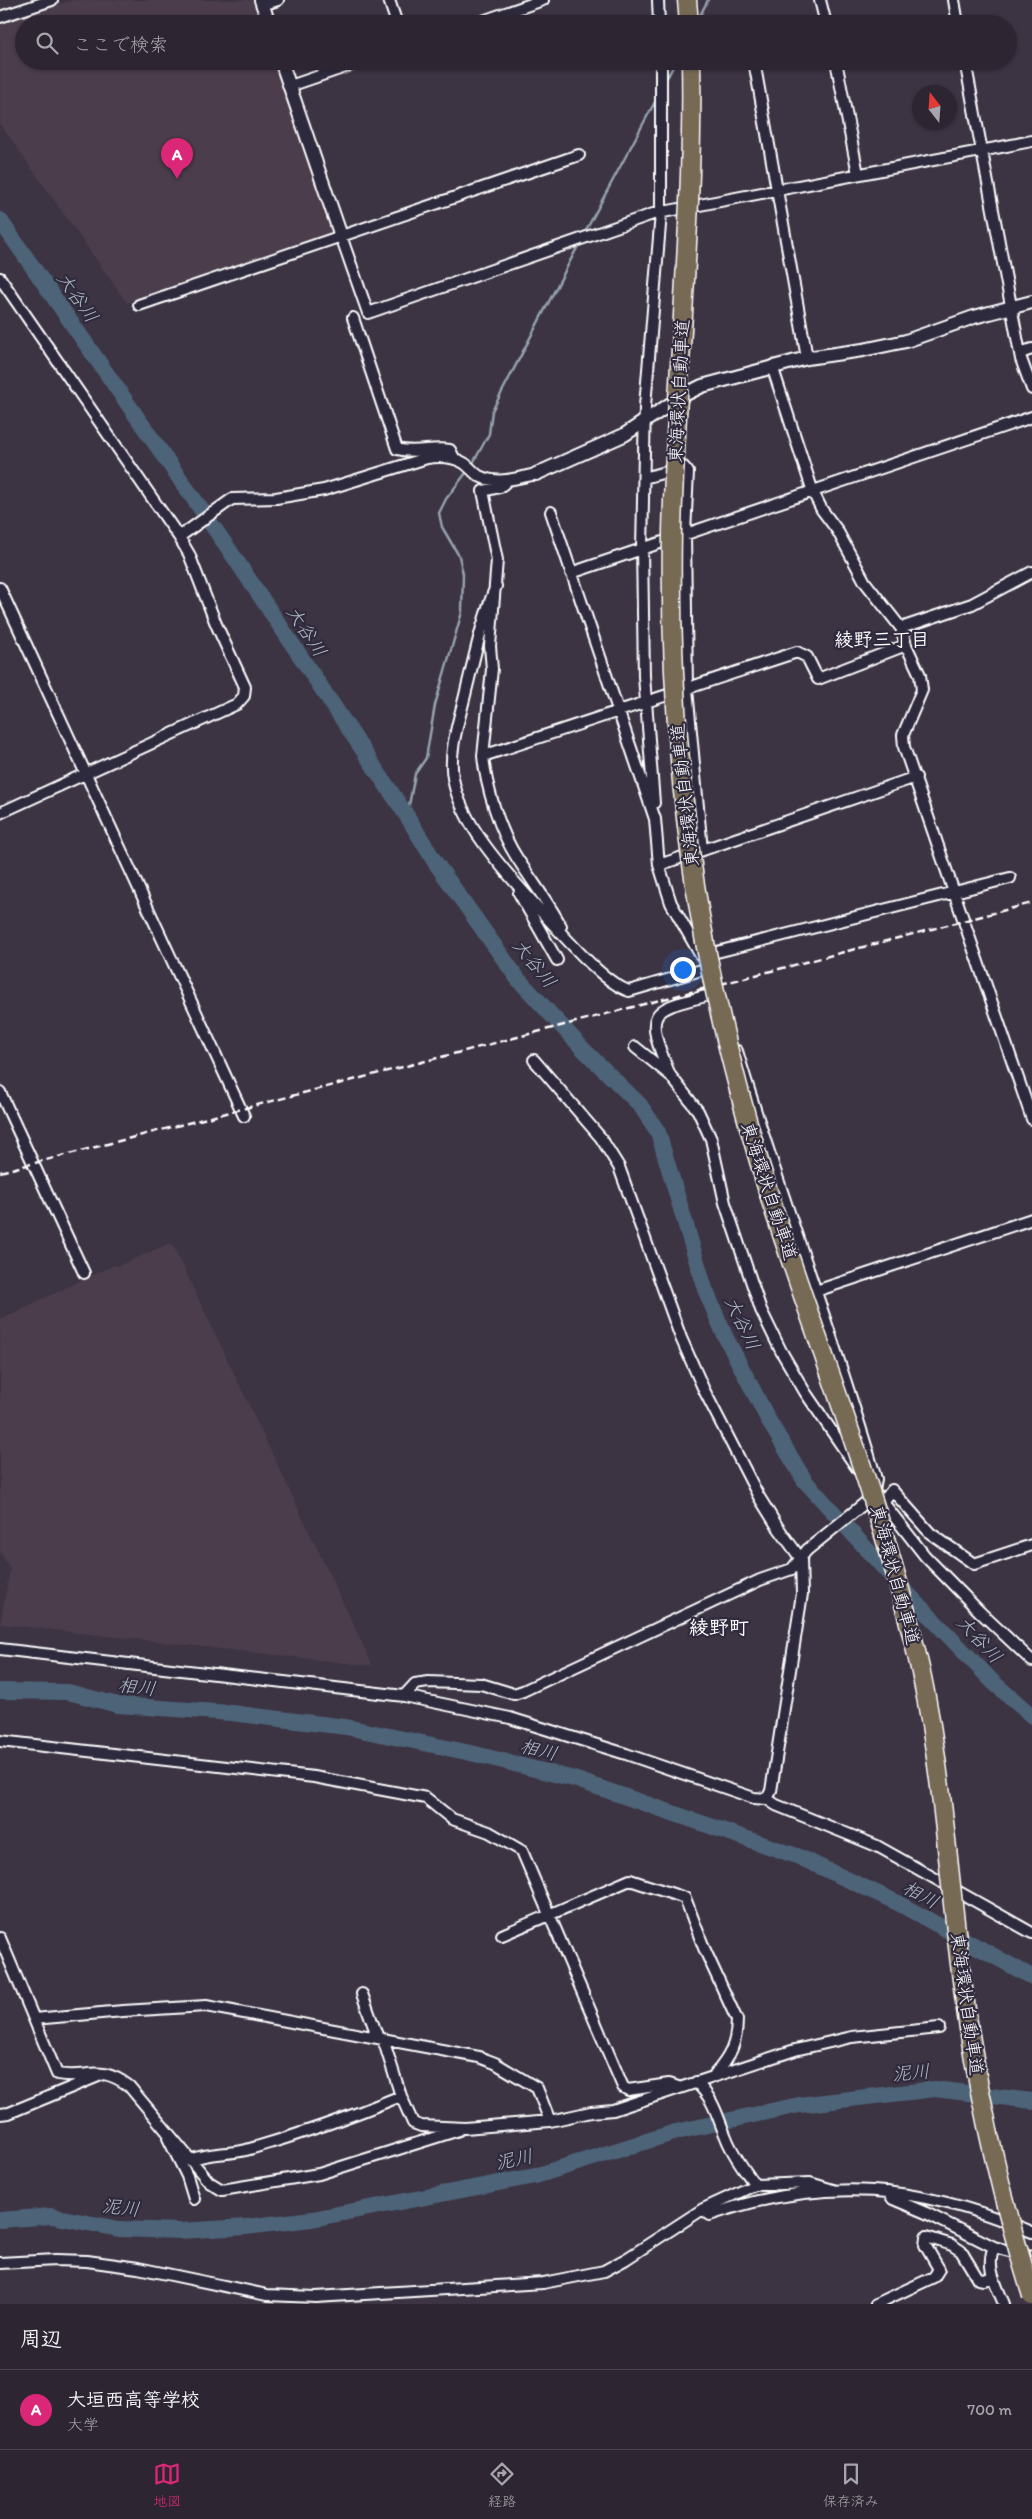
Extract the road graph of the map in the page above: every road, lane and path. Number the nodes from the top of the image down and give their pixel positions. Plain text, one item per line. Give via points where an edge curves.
1 (52, 0) edge
2 (278, 0) edge
3 (389, 0) edge
4 (543, 0) edge
5 (658, 0) edge
6 (687, 0) edge
7 (820, 0) edge
8 (954, 0) edge
9 (528, 2) edge
10 (261, 3) edge
11 (266, 15) edge
12 (394, 15) edge
13 (496, 15) edge
14 (659, 15) edge
15 (688, 15) edge
16 (824, 15) edge
17 (956, 15) edge
18 (0, 17) edge
19 (284, 70) edge
20 (337, 70) edge
21 (661, 70) edge
22 (691, 70) edge
23 (756, 70) edge
24 (838, 70) edge
25 (967, 70) edge
26 (290, 86) junction
27 (1032, 141) edge
28 (982, 149) junction
29 (579, 155) dead end
30 (858, 174) junction
31 (777, 190) junction
32 (661, 213) junction
33 (341, 236) junction
34 (0, 278) edge
35 (1032, 302) edge
36 (139, 305) dead end
37 (1011, 307) junction
38 (353, 318) dead end
39 (1032, 349) edge
40 (1020, 353) junction
41 (807, 358) junction
42 (772, 366) junction
43 (1032, 389) edge
44 (1032, 418) edge
45 (645, 422) junction
46 (454, 458) junction
47 (536, 474) joint
48 (644, 478) junction
49 (508, 480) junction
50 (813, 492) junction
51 (551, 512) dead end
52 (686, 533) junction
53 (183, 535) junction
54 (642, 548) junction
55 (1032, 572) edge
56 (571, 573) junction
57 (496, 586) junction
58 (0, 588) edge
59 (901, 628) junction
60 (906, 645) junction
61 (687, 689) junction
62 (645, 703) junction
63 (618, 712) junction
64 (483, 756) junction
65 (85, 774) junction
66 (916, 777) junction
67 (0, 813) edge
68 (655, 819) junction
69 (702, 850) junction
70 (659, 866) junction
71 (511, 878) junction
72 (1010, 878) dead end
73 (954, 892) junction
74 (568, 940) junction
75 (701, 956) junction
76 (557, 960) dead end
77 (705, 969) junction
78 (714, 994) junction
79 (635, 1047) dead end
80 (534, 1060) dead end
81 (670, 1075) junction
82 (0, 1092) edge
83 (244, 1116) dead end
84 (1032, 1119) edge
85 (1032, 1219) edge
86 (84, 1273) dead end
87 (816, 1292) junction
88 (797, 1298) dead end
89 (878, 1495) junction
90 (1032, 1545) edge
91 (804, 1555) junction
92 (0, 1649) edge
93 (1032, 1661) edge
94 (404, 1696) junction
95 (0, 1741) edge
96 (767, 1799) junction
97 (550, 1914) junction
98 (1032, 1933) edge
99 (502, 1936) dead end
100 (0, 1938) edge
101 (362, 1994) dead end
102 (34, 2019) junction
103 (939, 2028) dead end
104 (381, 2039) junction
105 (102, 2072) junction
106 (714, 2075) junction
107 (696, 2082) junction
108 (678, 2087) junction
109 (401, 2096) junction
110 (0, 2114) edge
111 (550, 2121) junction
112 (465, 2128) junction
113 (166, 2129) junction
114 (190, 2160) junction
115 (755, 2185) junction
116 (832, 2190) junction
117 (888, 2192) junction
118 (194, 2199) dead end
119 (703, 2209) junction
120 (1032, 2232) edge
121 (994, 2247) junction
122 (1032, 2257) edge
123 (0, 2263) edge
124 (993, 2277) junction
125 (1032, 2296) edge
126 (876, 2304) edge
127 (1004, 2304) edge

1 - 18 street
2 - 10 street
3 - 12 street
4 - 9 street
5 - 14 street
6 - 15 highway
7 - 16 street
8 - 17 street
9 - 13 street
10 - 11 street
19 - 26 street
20 - 26 street
21 - 32 street
22 - 125 highway, 東海環状自動車道, bridge via 690,180 672,530 672,605 678,741 695,884 726,1042 746,1120 864,1466 910,1621 936,1757 963,1986 980,2096 997,2175
23 - 31 street
24 - 30 street
25 - 28 street
26 - 33 street
27 - 28 street
28 - 30 street
28 - 37 street
29 - 33 street
30 - 31 street
31 - 32 street
31 - 41 street
32 - 33 street via 368,312
32 - 45 street
33 - 36 street
34 - 53 street
35 - 37 street
37 - 40 street
37 - 41 street via 906,341
38 - 46 street via 397,449 411,452 435,447 450,450
39 - 40 street
40 - 43 street
41 - 42 street
42 - 45 street via 702,386
42 - 50 street
44 - 50 street
45 - 47 street via 585,454
45 - 48 street
46 - 49 street via 480,476
46 - 53 street via 427,458 324,490 276,498 232,499
47 - 49 street
48 - 52 street via 684,467 688,472
48 - 54 street
49 - 57 street via 500,487 483,491 497,560
50 - 52 street
50 - 59 street via 838,530 865,582
51 - 56 street
52 - 54 street
52 - 61 street
53 - 65 street via 216,624 245,686 244,696 237,704
54 - 56 street
54 - 62 street
55 - 59 street via 972,604
56 - 63 street
57 - 64 street
57 - 71 street via 482,622 454,747 453,776 461,806
58 - 65 street
59 - 60 street
60 - 61 street via 818,679 807,657 797,652
60 - 66 street via 920,675 922,690 903,735
61 - 62 street
61 - 69 street
62 - 63 street
62 - 68 street
63 - 64 street
63 - 68 street
64 - 74 street via 503,831
65 - 67 street
65 - 83 street
66 - 69 street
66 - 73 street
68 - 70 street
69 - 70 street
70 - 75 street via 671,903
71 - 74 street
71 - 76 street
72 - 73 street
73 - 75 street
73 - 84 street
74 - 77 street via 617,987 629,991
75 - 77 street
77 - 78 street
78 - 81 street via 671,1005 658,1012 654,1022 655,1037
78 - 87 street via 726,1013 765,1146
79 - 81 street
80 - 91 street via 601,1138 619,1167 681,1338 704,1390 776,1526
81 - 89 street via 698,1111 712,1139 724,1203 761,1310 781,1351 846,1453
82 - 86 street
85 - 87 street
87 - 88 street
87 - 89 street via 876,1479
89 - 90 street via 892,1490 930,1533 974,1564
89 - 91 street via 867,1500
89 - 93 street via 925,1556
91 - 94 street via 792,1569 760,1580 523,1691 514,1694 481,1684 428,1682 415,1684
91 - 96 street via 802,1594 772,1791
92 - 94 street
94 - 96 street via 510,1718 754,1798
95 - 97 street via 314,1777 426,1798 452,1818 489,1832 522,1851
96 - 98 street via 877,1846
97 - 99 street
97 - 106 street via 630,1880 685,1898 737,2020 729,2059
97 - 108 street via 623,2087 628,2090 669,2084
100 - 102 street
101 - 104 street
102 - 104 street via 206,2006
102 - 105 street via 58,2074
103 - 106 street via 852,2037 795,2050
104 - 109 street
104 - 111 street via 479,2057 495,2063 537,2088
105 - 110 street via 100,2077
105 - 113 street via 129,2086
106 - 107 street
107 - 108 street
107 - 115 street via 708,2094 726,2139
108 - 111 street via 613,2110
109 - 112 street via 413,2123
109 - 114 street via 306,2133 227,2154 213,2152
111 - 112 street
112 - 114 street via 319,2174 239,2189 222,2190 209,2182
113 - 114 street
113 - 118 street
115 - 116 street via 810,2183
115 - 119 street
116 - 117 street
116 - 119 street via 744,2203 710,2215
117 - 120 street via 961,2205
117 - 121 street via 893,2199
119 - 123 street via 604,2271 543,2283 316,2298 267,2295 138,2268 87,2261
121 - 122 street
121 - 124 street via 990,2254
124 - 126 street via 978,2279 961,2251 926,2237 925,2245 939,2269 934,2277
124 - 127 street

